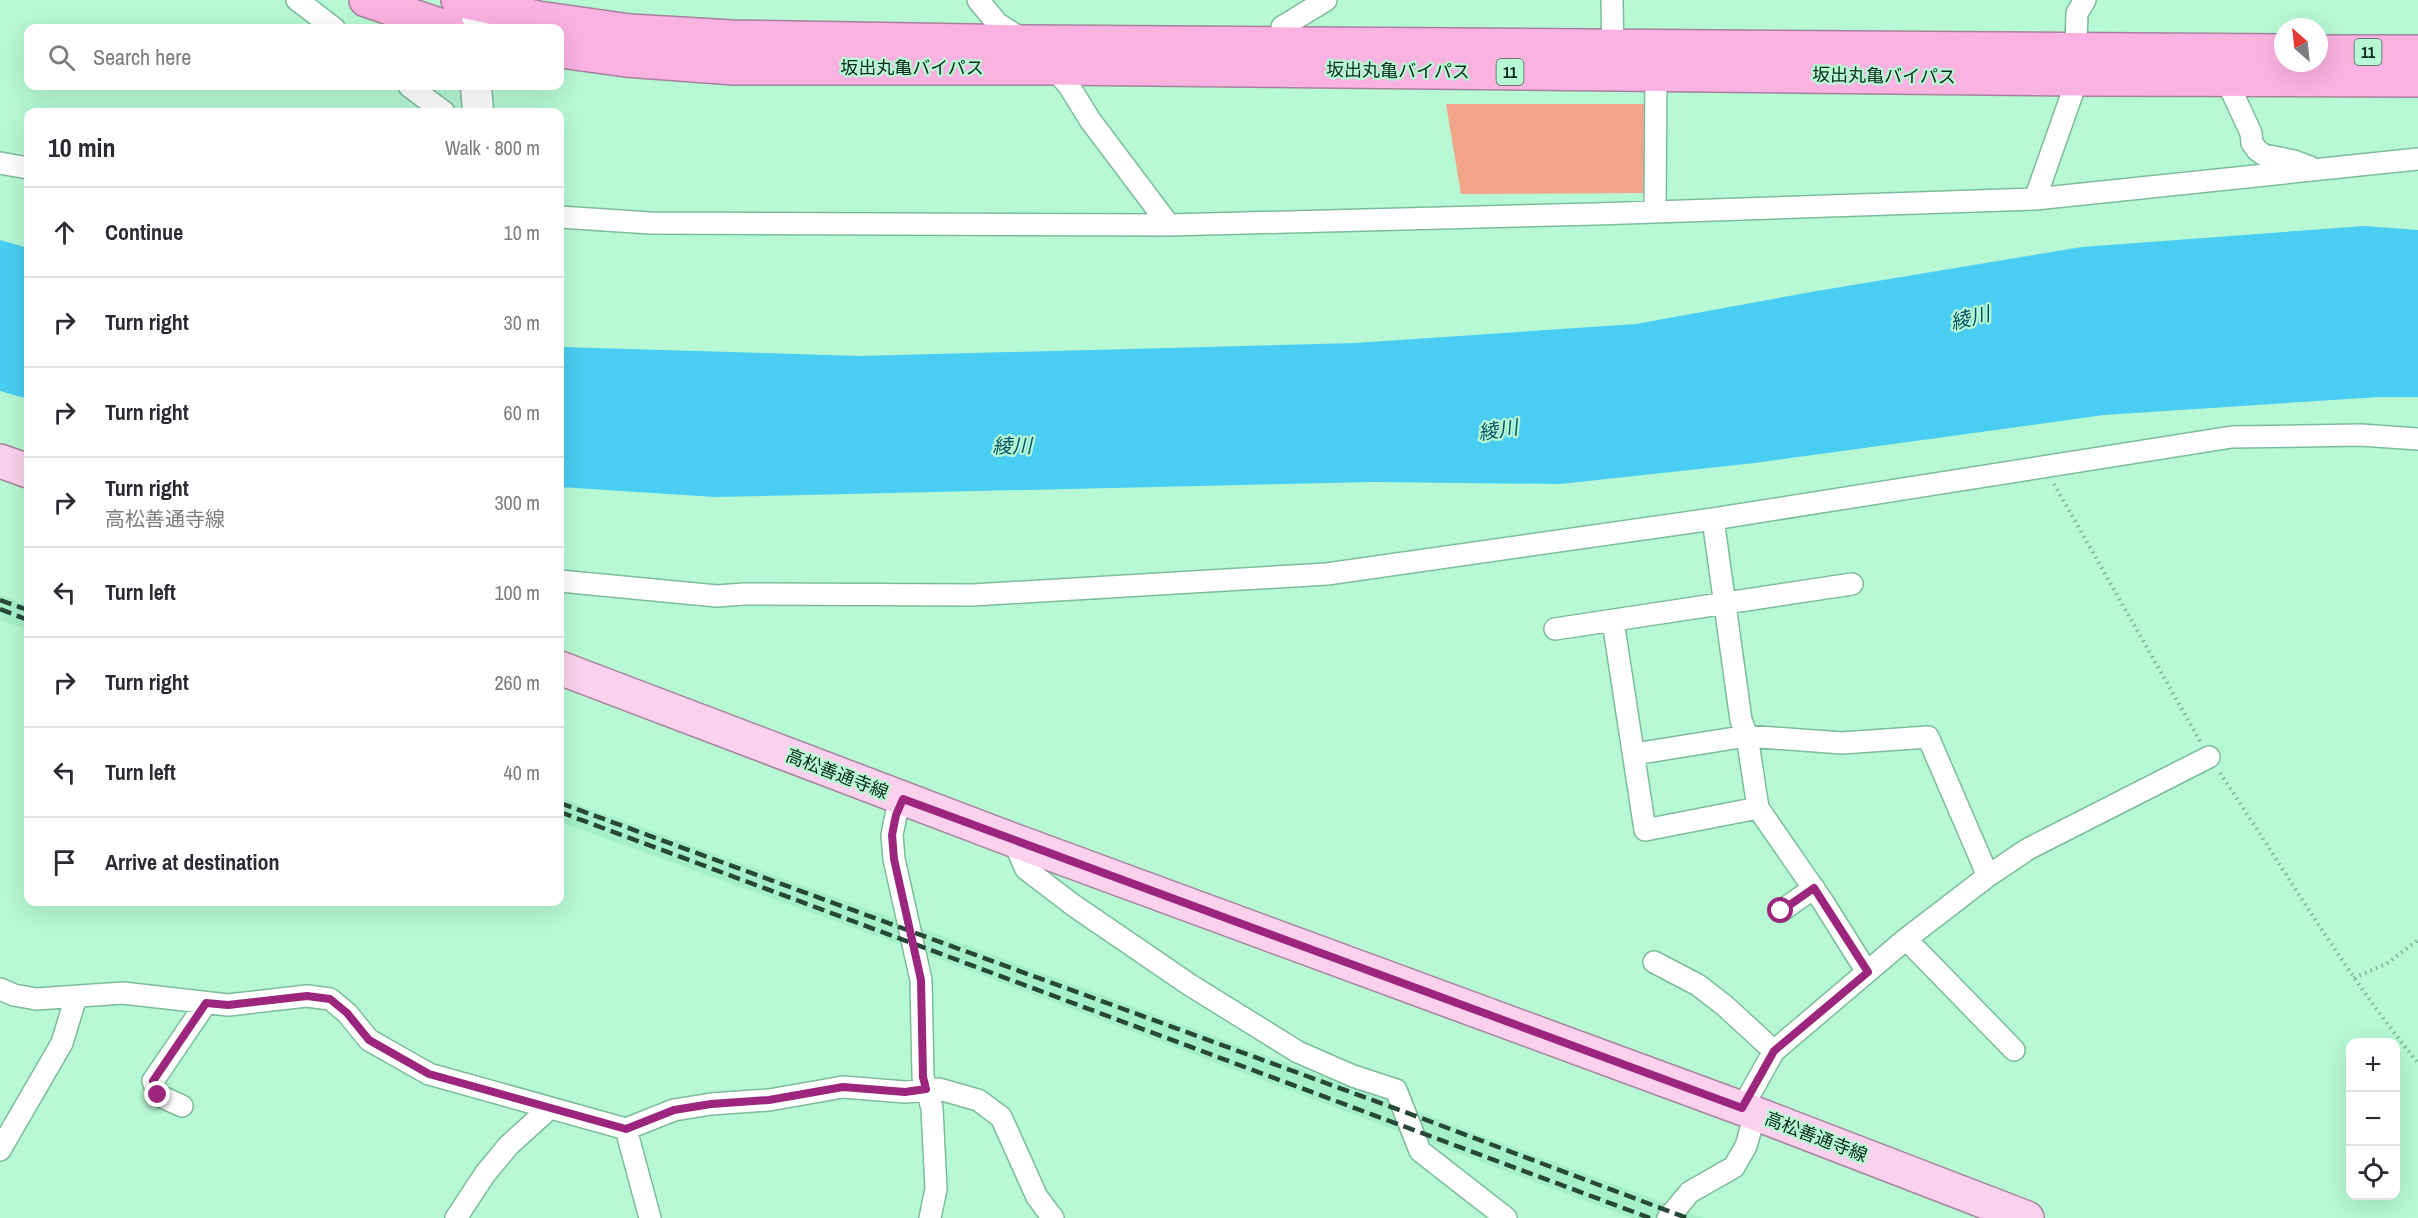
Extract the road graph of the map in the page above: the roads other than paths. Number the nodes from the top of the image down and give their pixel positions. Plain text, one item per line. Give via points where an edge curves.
1 (297, 0) edge
2 (366, 0) edge
3 (978, 0) edge
4 (1326, 0) edge
5 (1612, 0) edge
6 (2075, 4) edge
7 (472, 9) edge
8 (329, 24) edge
9 (436, 24) edge
10 (1282, 27) dead end
11 (1027, 42) junction
12 (564, 52) edge
13 (2274, 52) edge
14 (2328, 52) edge
15 (2418, 52) edge
16 (1613, 59) junction
17 (2076, 65) junction
18 (1054, 68) junction
19 (1656, 73) junction
20 (2226, 79) junction
21 (2418, 80) edge
22 (414, 90) edge
23 (476, 90) edge
24 (439, 108) edge
25 (478, 108) edge
26 (2418, 159) edge
27 (0, 163) edge
28 (24, 167) edge
29 (2319, 170) junction
30 (2035, 199) junction
31 (1655, 212) junction
32 (564, 217) edge
33 (1168, 225) junction
34 (2418, 439) edge
35 (0, 461) edge
36 (24, 470) edge
37 (1713, 519) junction
38 (564, 581) edge
39 (1852, 584) dead end
40 (1725, 604) junction
41 (1613, 621) junction
42 (1555, 629) dead end
43 (564, 670) edge
44 (1747, 736) junction
45 (1634, 754) junction
46 (2209, 757) road end
47 (903, 799) junction
48 (1758, 808) junction
49 (1013, 840) junction
50 (1988, 876) junction
51 (1814, 888) junction
52 (1781, 911) dead end
53 (1906, 939) junction
54 (1654, 962) dead end
55 (1868, 972) junction
56 (0, 989) edge
57 (76, 997) junction
58 (206, 1003) junction
59 (2014, 1050) dead end
60 (1774, 1051) junction
61 (926, 1089) junction
62 (182, 1106) dead end
63 (550, 1107) junction
64 (1748, 1111) junction
65 (626, 1129) junction
66 (0, 1150) edge
67 (456, 1218) edge
68 (650, 1218) edge
69 (930, 1218) edge
70 (1053, 1218) edge
71 (1506, 1218) edge
72 (1668, 1218) edge
73 (2027, 1218) edge

1 - 8 street
2 - 9 highway
3 - 11 street via 997,23
4 - 10 street
5 - 16 street
6 - 17 street
7 - 11 highway, 坂出丸亀バイパス / 11 via 630,31 732,37
11 - 16 highway, 坂出丸亀バイパス / 11
11 - 18 street
12 - 18 highway, 坂出丸亀バイパス / 11 via 734,68
13 - 17 highway, 坂出丸亀バイパス / 11
14 - 15 highway, 11
16 - 17 highway, 坂出丸亀バイパス / 11
16 - 18 highway, 坂出丸亀バイパス / 11
16 - 19 highway, 坂出丸亀バイパス / 11
17 - 19 highway, 坂出丸亀バイパス / 11
17 - 20 highway, 坂出丸亀バイパス / 11
17 - 30 street via 2072,94
18 - 33 street
19 - 31 street
20 - 21 highway, 坂出丸亀バイパス / 11
20 - 29 street via 2257,150
22 - 24 street
23 - 25 main road
26 - 29 street
27 - 28 street
29 - 30 street
30 - 31 street
31 - 33 street
32 - 33 street via 650,223
34 - 37 street via 2361,435 2232,436
35 - 36 main road
37 - 38 street via 1327,574 973,596 717,596
37 - 40 street
39 - 40 street
40 - 41 street
40 - 44 street via 1741,720
41 - 42 street
41 - 45 street
43 - 47 main road, 高松善通寺線
44 - 45 street
44 - 48 street
44 - 50 street via 1842,743 1928,737
45 - 48 street via 1646,830
46 - 50 street via 2028,849
47 - 49 main road, 高松善通寺線
47 - 61 street via 892,843 921,980
48 - 51 street
49 - 64 main road, 高松善通寺線
49 - 71 street via 1026,869 1190,985 1298,1052 1396,1090 1420,1151
50 - 53 street
51 - 52 street
51 - 55 street
53 - 55 street
53 - 59 street
54 - 60 street via 1698,985 1712,983
55 - 60 street
56 - 57 street via 36,999
57 - 58 street via 123,993
57 - 66 street via 62,1043
58 - 62 street via 153,1081 158,1095
58 - 63 street via 228,1005 307,996 330,999 369,1040 421,1070
60 - 64 street
61 - 65 street via 905,1092 843,1087 769,1100 711,1104 674,1110
61 - 69 street via 932,1108 936,1189
61 - 70 street via 978,1100 1001,1117 1037,1197
63 - 65 street
63 - 67 street via 484,1174
64 - 72 street via 1746,1146 1734,1167 1690,1192
64 - 73 main road, 高松善通寺線
65 - 68 street

